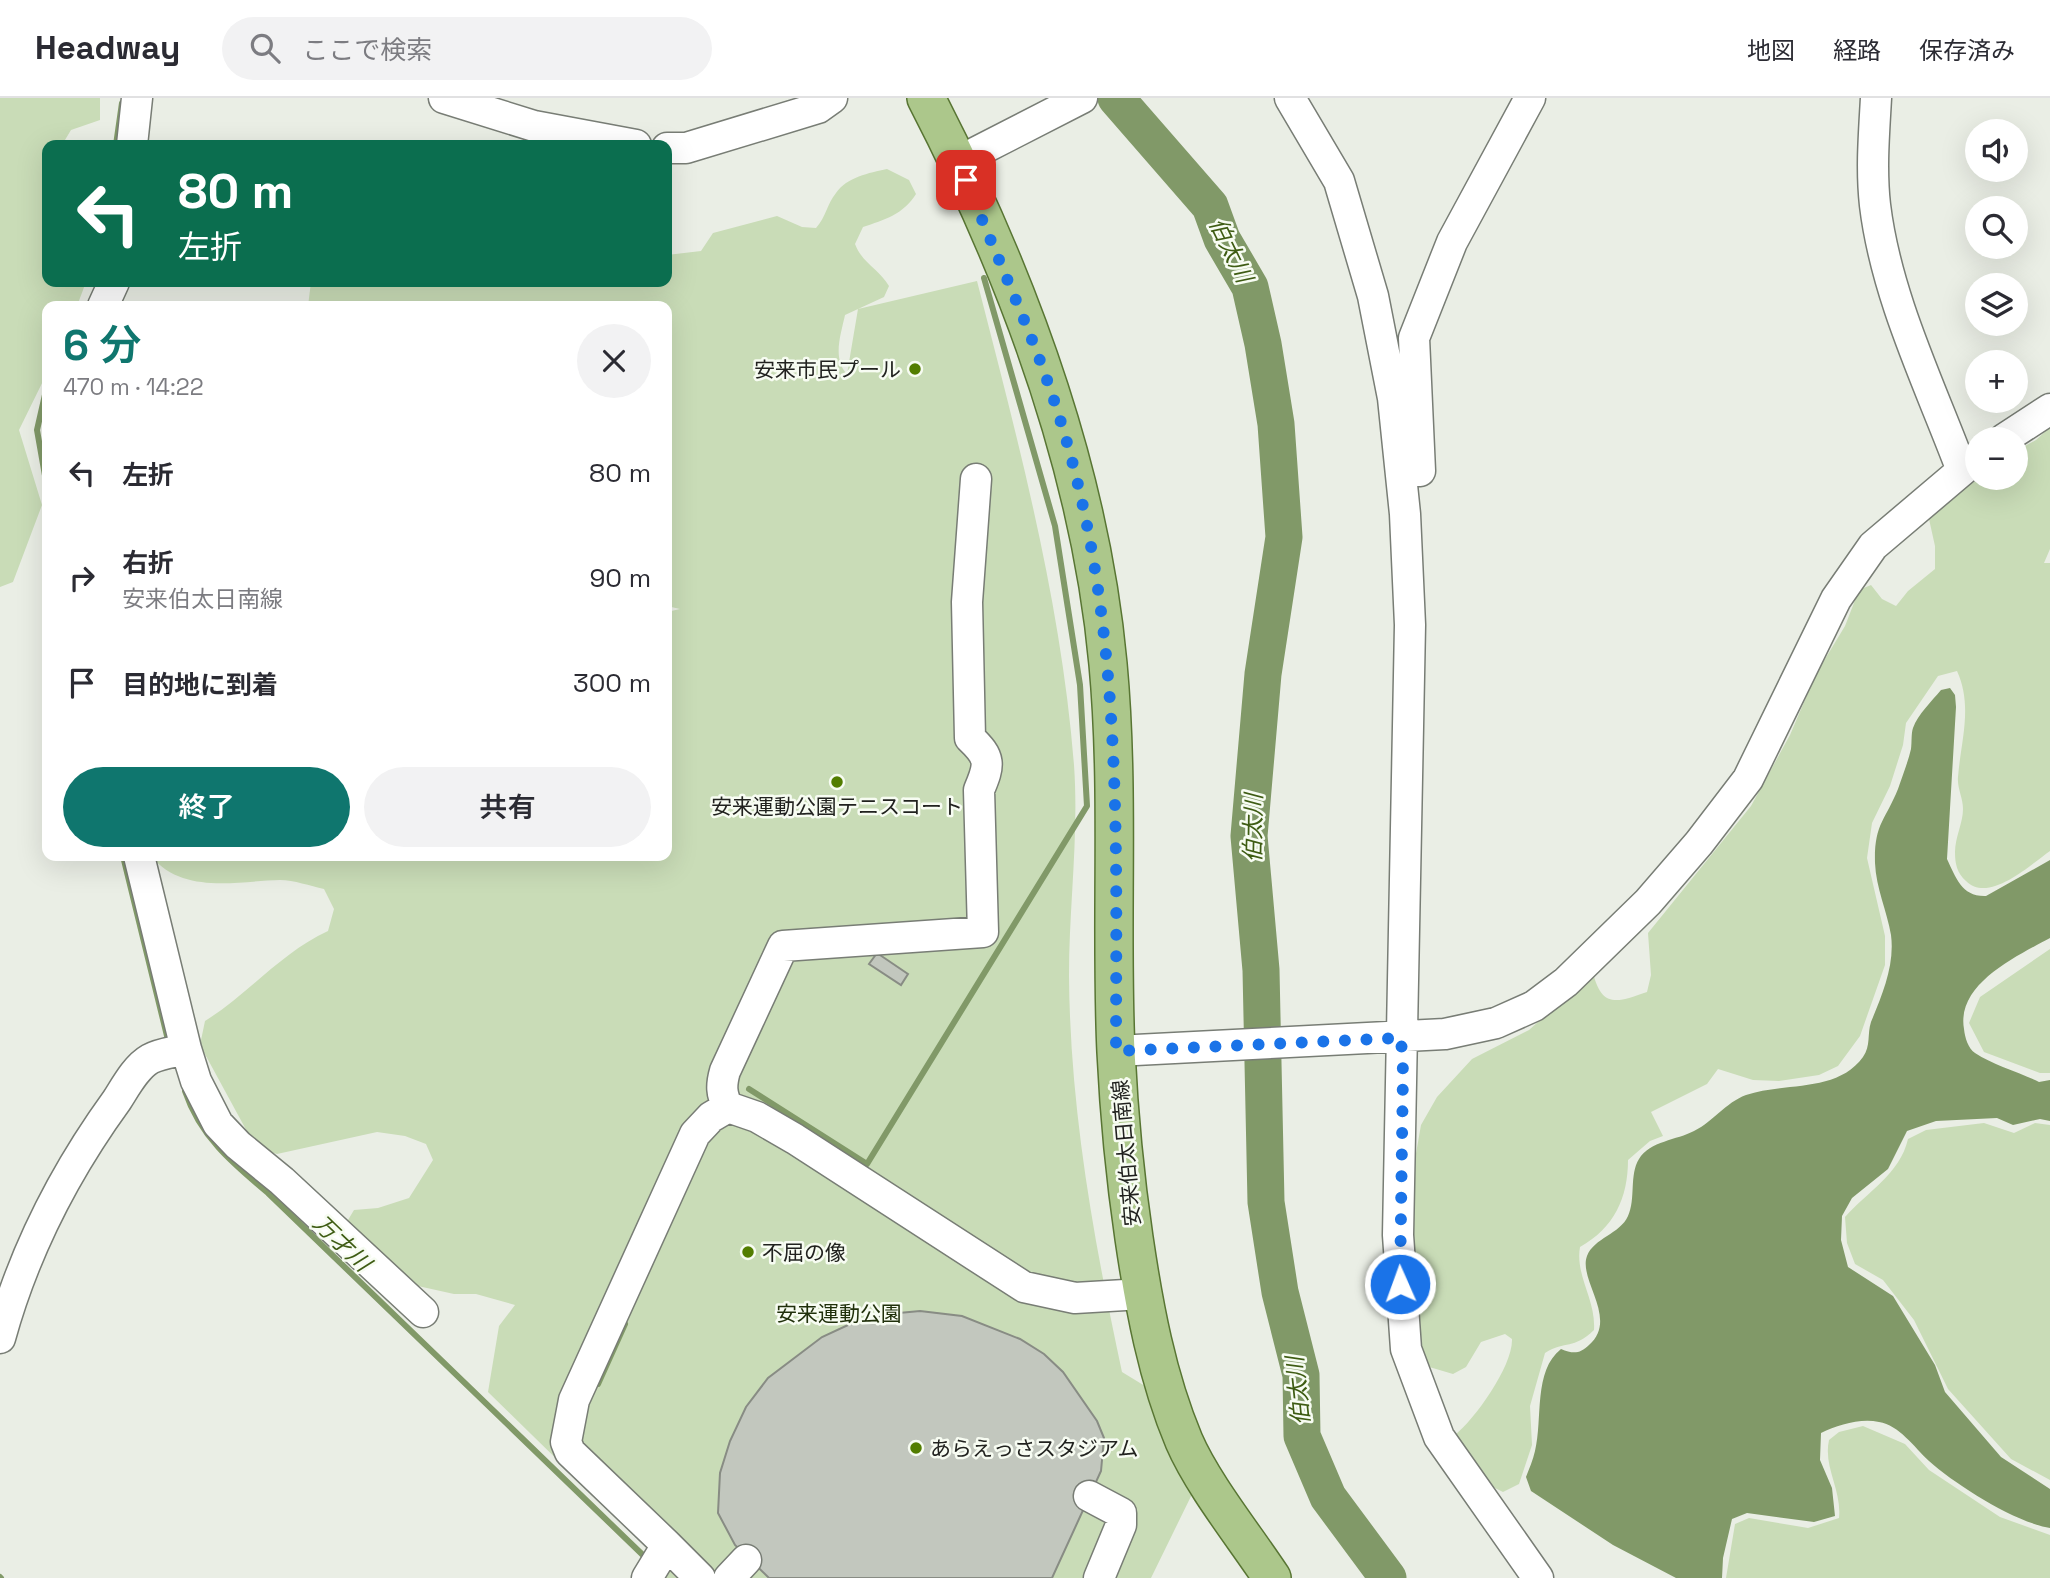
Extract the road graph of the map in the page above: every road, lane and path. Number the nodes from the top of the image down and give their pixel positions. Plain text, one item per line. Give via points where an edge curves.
1 (137, 98) edge
2 (444, 98) edge
3 (832, 98) edge
4 (926, 98) edge
5 (1082, 98) edge
6 (1290, 98) edge
7 (1530, 98) edge
8 (1876, 98) edge
9 (133, 140) edge
10 (609, 140) edge
11 (672, 148) edge
12 (972, 153) junction
13 (2050, 409) edge
14 (2022, 427) edge
15 (1965, 454) edge
16 (1965, 466) edge
17 (976, 479) dead end
18 (1407, 595) junction
19 (140, 861) edge
20 (1394, 1038) junction
21 (186, 1049) junction
22 (1116, 1051) junction
23 (728, 1107) junction
24 (1142, 1294) junction
25 (424, 1312) dead end
26 (0, 1338) edge
27 (1089, 1496) dead end
28 (667, 1545) junction
29 (647, 1578) edge
30 (700, 1578) edge
31 (1099, 1578) edge
32 (1272, 1578) edge
33 (1538, 1578) edge

1 - 9 street
2 - 10 street via 534,126
3 - 11 street via 818,108 686,148
4 - 12 main road, 安来伯太日南線
5 - 12 street
6 - 18 street via 1339,181 1373,296 1393,398 1405,514
7 - 18 street via 1452,242 1414,338 1424,525
8 - 15 street via 1875,206 1889,271 1902,313
12 - 22 main road, 安来伯太日南線 via 1060,417 1098,584 1108,664 1117,838
13 - 14 street
16 - 20 street via 1872,546 1836,599 1748,779 1648,902 1566,982 1534,1006 1496,1023
17 - 23 street via 967,603 970,738 985,752 988,768 979,790 983,932 783,946 721,1085
18 - 20 street via 1410,625
19 - 21 street
20 - 22 street
20 - 33 street via 1403,1071 1398,1236 1406,1349 1439,1437
21 - 25 street via 218,1124
21 - 26 street via 150,1059 137,1071 80,1151 38,1232
22 - 24 main road, 安来伯太日南線
23 - 24 street via 795,1139 1024,1287 1075,1298
23 - 28 street via 695,1134 574,1400 566,1442 570,1452
24 - 32 main road, 安来伯太日南線 via 1186,1445
27 - 31 street via 1121,1513 1121,1525
28 - 29 street
28 - 30 street

